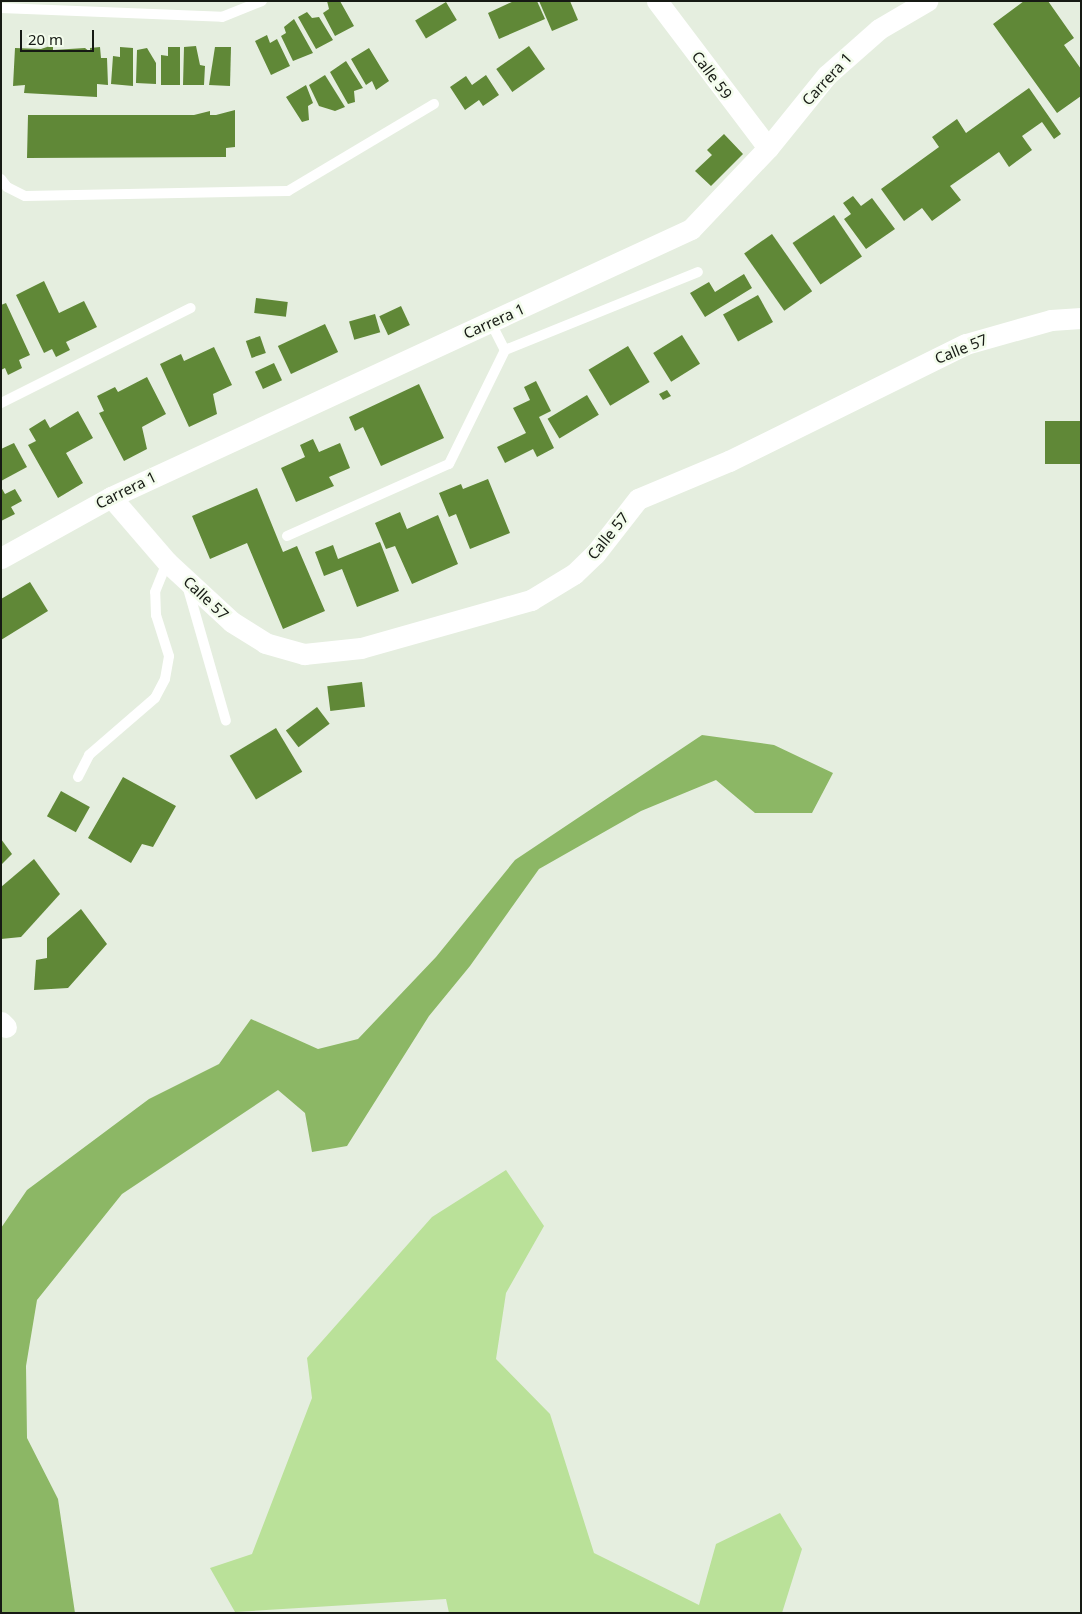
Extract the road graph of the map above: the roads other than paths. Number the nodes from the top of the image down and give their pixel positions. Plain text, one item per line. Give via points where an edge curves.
1 (262, 1) edge
2 (657, 1) edge
3 (927, 1) edge
4 (1, 8) edge
5 (434, 104) dead end
6 (768, 148) junction
7 (1, 179) edge
8 (698, 272) dead end
9 (191, 308) dead end
10 (1081, 318) edge
11 (491, 322) junction
12 (505, 350) junction
13 (1, 403) edge
14 (111, 497) junction
15 (287, 536) dead end
16 (1, 558) edge
17 (167, 562) junction
18 (185, 578) junction
19 (226, 721) dead end
20 (78, 777) dead end

1 - 4 lane via 222,17
2 - 6 street, Calle 59
3 - 6 street, Carrera 1 via 879,29 828,75
5 - 7 lane via 288,191 25,196 7,188
6 - 11 street, Carrera 1 via 691,230
8 - 12 lane
9 - 13 lane
10 - 18 street, Calle 57 via 1051,320 966,344 729,461 638,499 595,554 574,574 532,600 361,648 304,654 264,643 232,622
11 - 12 lane
11 - 14 street, Carrera 1
12 - 15 lane via 449,464
14 - 16 street, Carrera 1
14 - 17 street, Calle 57
17 - 18 street, Calle 57
17 - 20 lane via 155,592 156,615 170,656 165,679 154,698 89,755
18 - 19 lane

